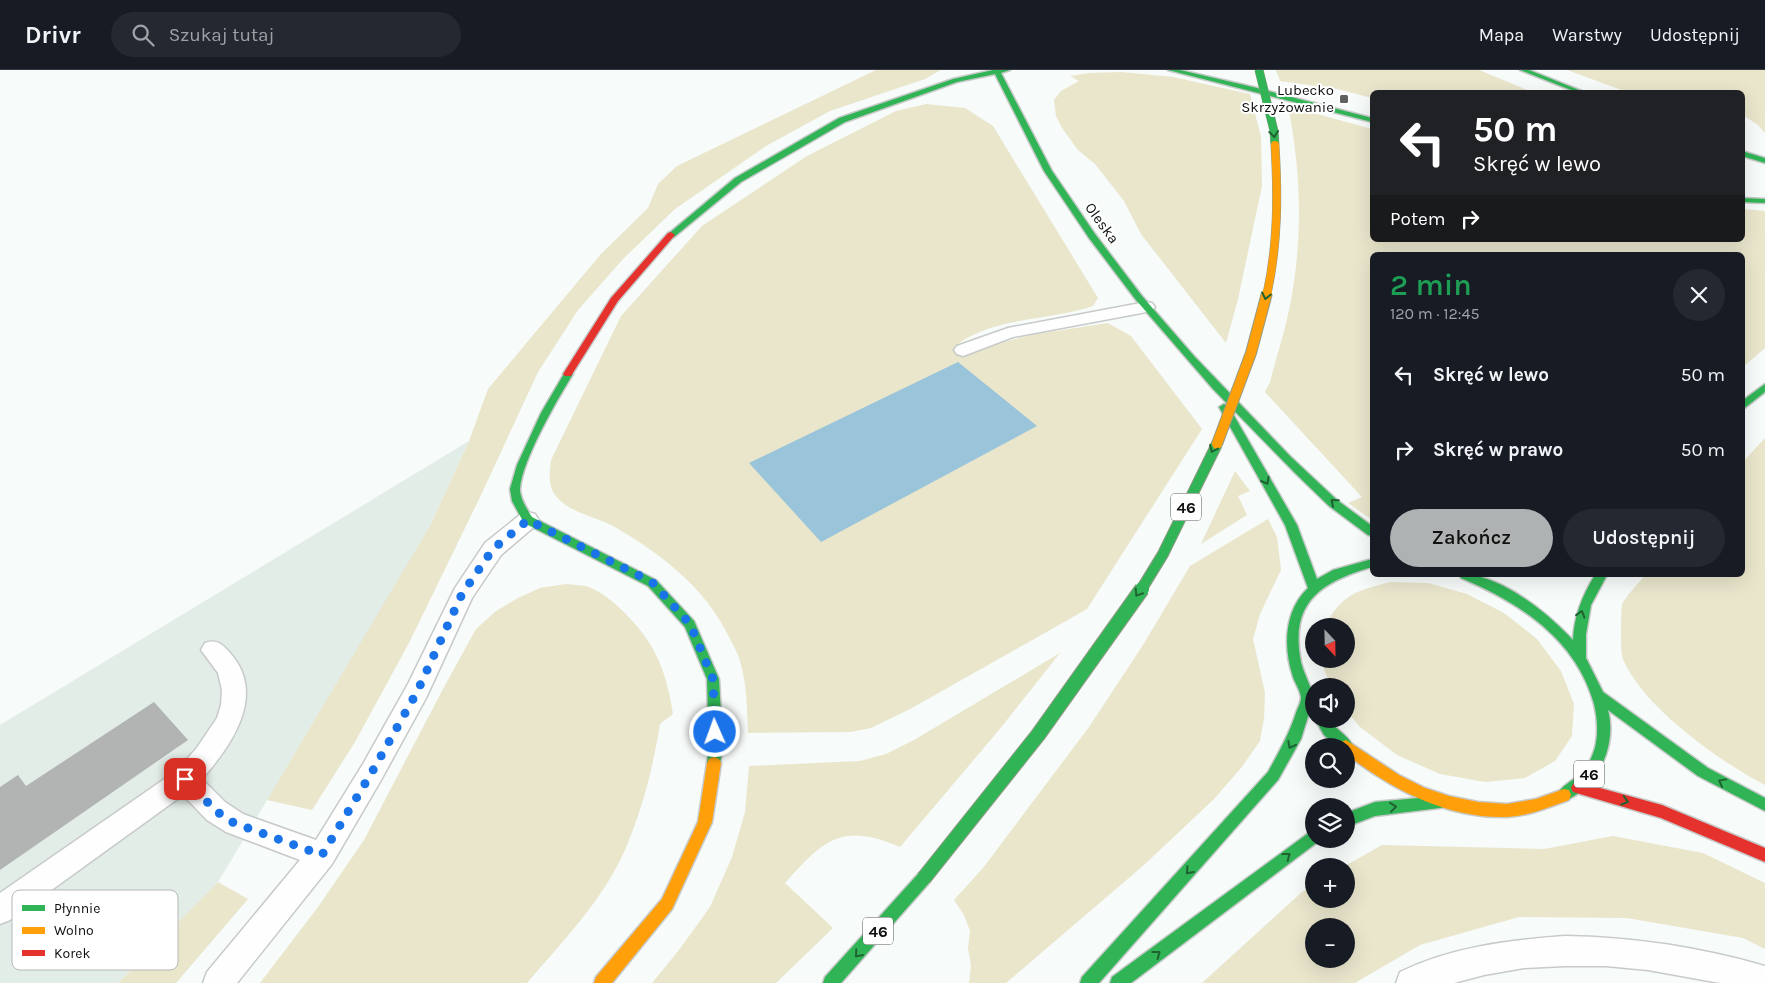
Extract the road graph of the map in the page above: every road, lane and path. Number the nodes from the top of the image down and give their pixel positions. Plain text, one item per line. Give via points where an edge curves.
1 (1000, 70) edge
2 (1171, 70) edge
3 (1259, 70) edge
4 (1523, 70) edge
5 (1576, 90) edge
6 (1370, 119) edge
7 (1745, 154) edge
8 (1765, 161) edge
9 (1745, 200) edge
10 (1765, 201) edge
11 (1146, 307) junction
12 (963, 350) dead end
13 (1207, 378) junction
14 (1765, 387) edge
15 (1745, 404) edge
16 (528, 520) junction
17 (1370, 531) edge
18 (1370, 564) edge
19 (1470, 577) edge
20 (1599, 577) edge
21 (1314, 588) junction
22 (213, 650) dead end
23 (1580, 658) junction
24 (1305, 694) edge
25 (1600, 696) junction
26 (1305, 705) edge
27 (1328, 728) edge
28 (1337, 738) edge
29 (1355, 754) edge
30 (185, 779) junction
31 (1578, 788) junction
32 (1443, 802) junction
33 (1765, 805) edge
34 (1355, 817) edge
35 (1305, 843) edge
36 (322, 855) junction
37 (1765, 855) edge
38 (28, 890) edge
39 (12, 902) edge
40 (0, 910) edge
41 (1765, 981) edge
42 (218, 983) edge
43 (602, 983) edge
44 (831, 983) edge
45 (1088, 983) edge
46 (1118, 983) edge
47 (1411, 983) edge

1 - 11 main road, Oleska via 1022,124 1057,186
1 - 16 main road via 955,80 842,120 738,180 671,235 614,300 558,392 519,470 515,488 518,505
2 - 6 main road
3 -> 44 main road, 46, bridge via 1275,131 1278,182 1274,243 1253,349 1218,439 1162,555 1028,749 924,878
4 - 5 main road
7 - 8 main road
9 - 10 main road
11 - 12 lane via 1043,324
11 - 13 main road, Oleska
17 -> 13 main road via 1334,504
13 -> 21 main road via 1292,525
14 - 15 main road
16 - 36 lane via 493,549 462,594 417,692
16 - 43 main road via 652,582 690,624 713,679 716,749 705,822 667,904
18 - 21 main road via 1342,571
19 - 23 main road, 46 via 1523,603 1554,628
23 -> 20 main road, 46 via 1578,619 1588,592
21 - 24 main road via 1297,613 1291,639 1294,668
22 - 30 lane via 231,673 235,695 231,716 212,750
23 - 25 main road, 46
25 - 31 main road, 46 via 1606,730 1598,762
33 -> 25 main road via 1703,772
26 -> 45 main road via 1294,739 1273,776
27 - 28 main road, 46
29 - 32 main road, 46 via 1400,784
30 - 36 lane via 216,811 234,823
30 - 38 lane
31 - 32 main road, 46 via 1541,806 1494,810
31 -> 37 main road via 1662,812
34 -> 32 main road, 46 via 1375,809
46 -> 35 main road
36 - 42 lane
39 - 40 lane
41 - 47 lane via 1661,956 1588,951 1470,962

